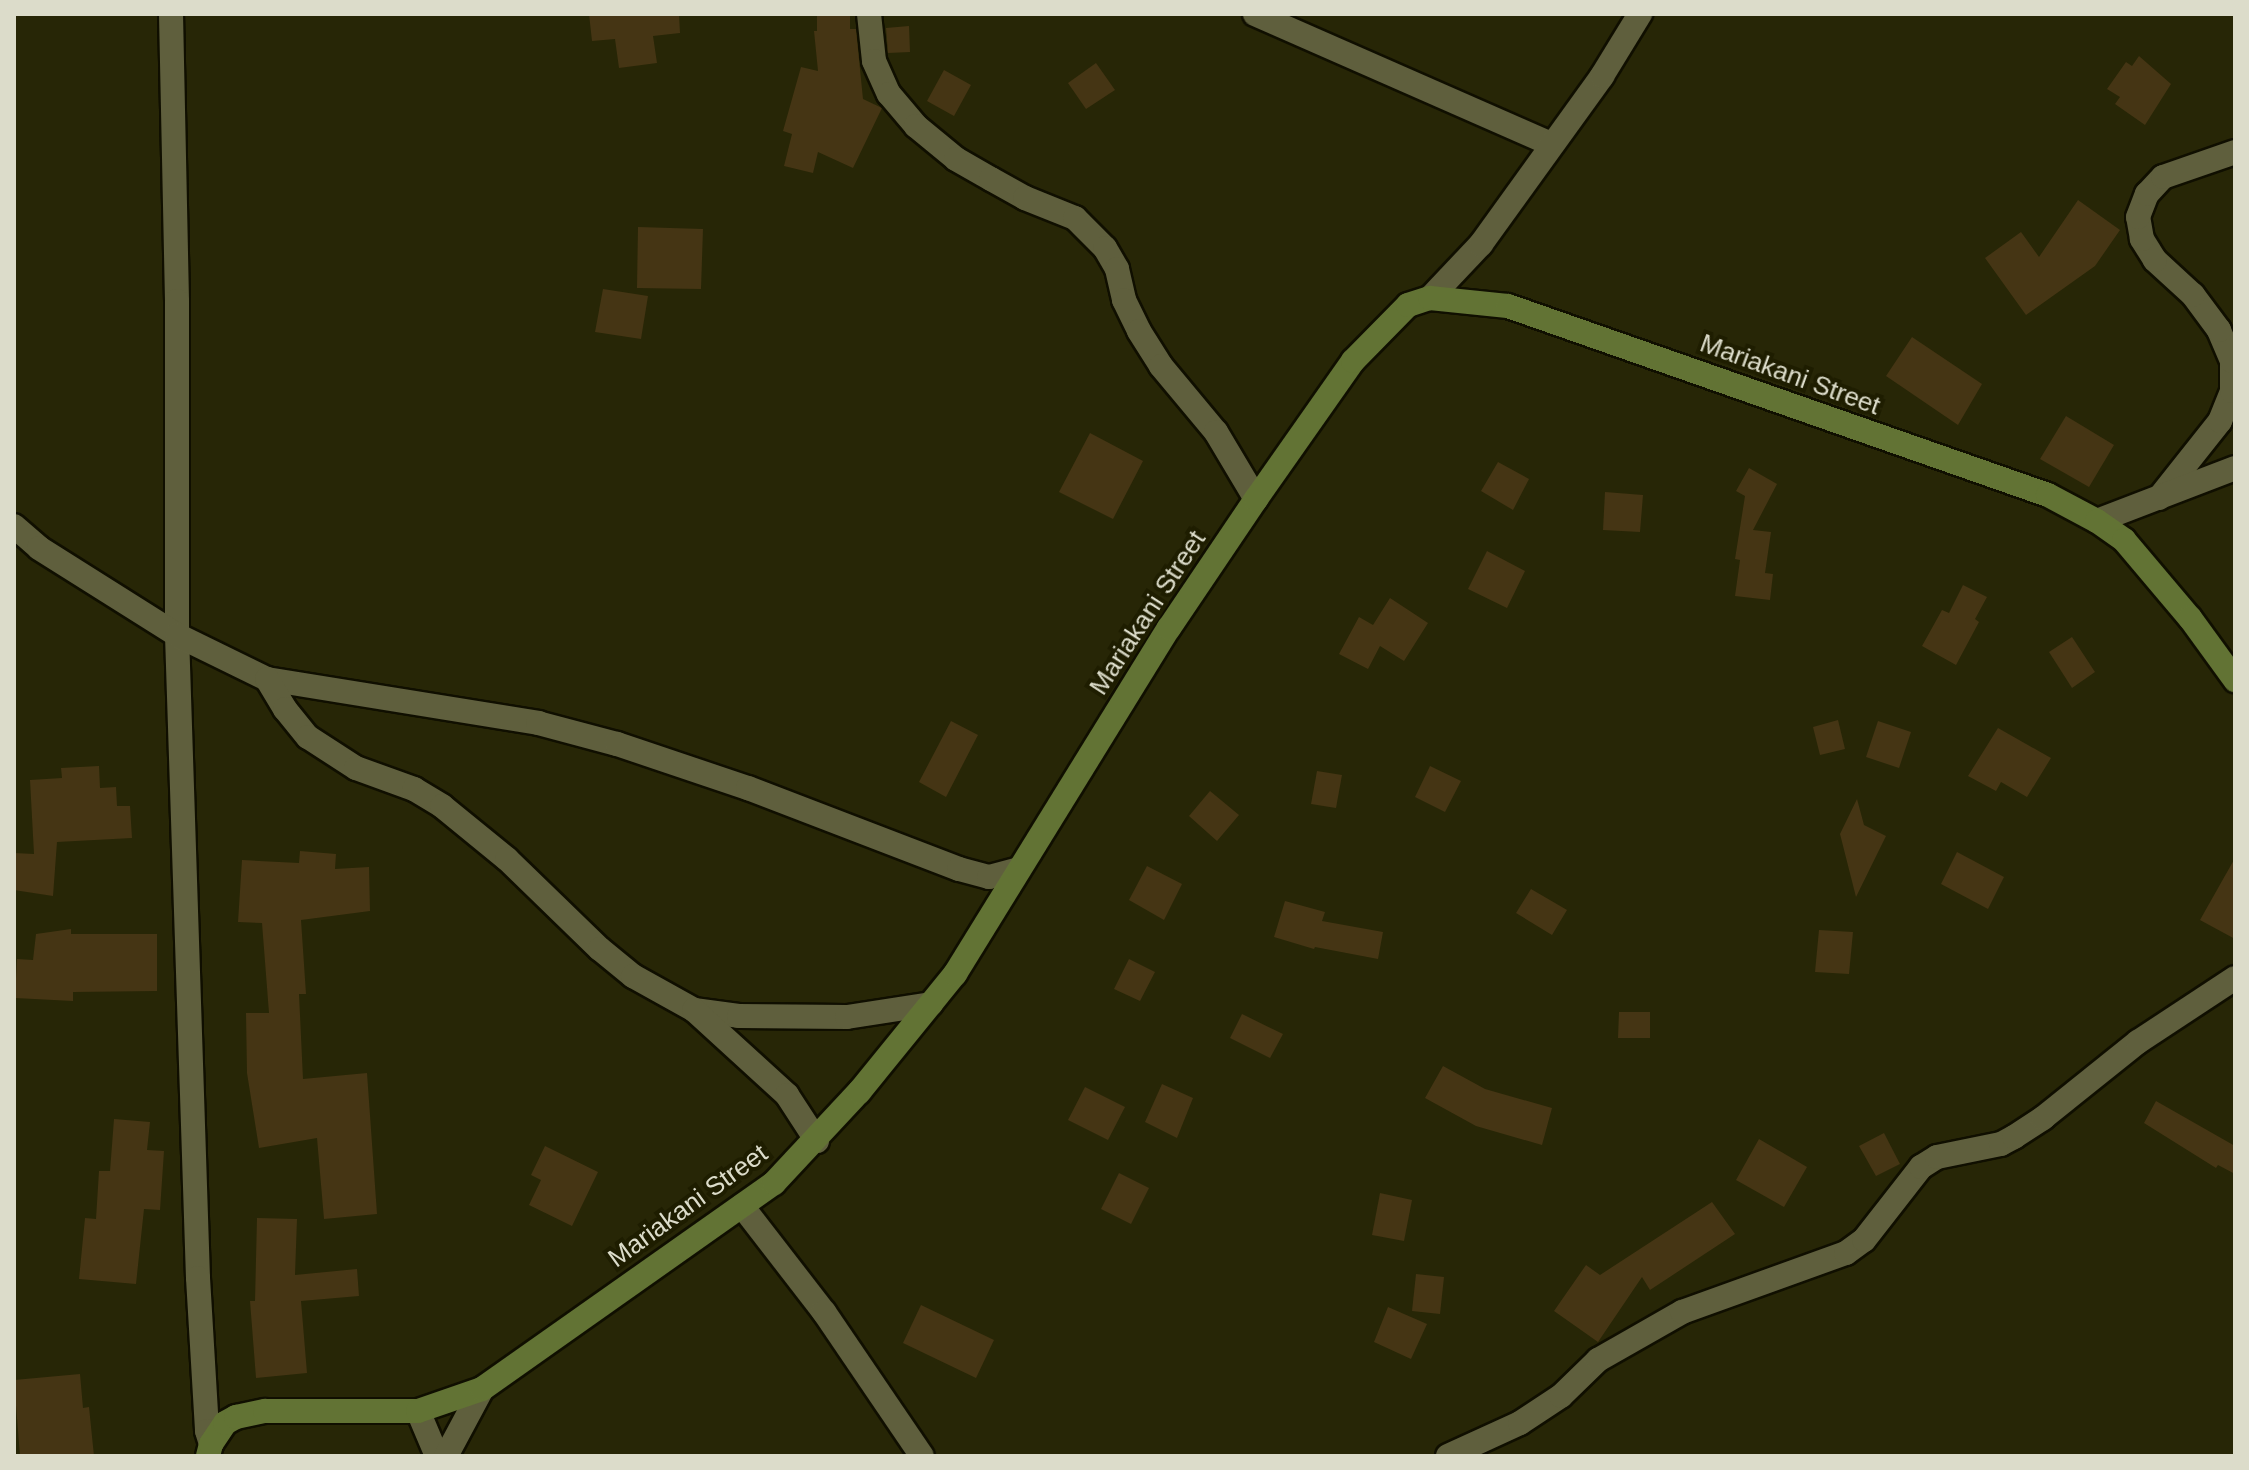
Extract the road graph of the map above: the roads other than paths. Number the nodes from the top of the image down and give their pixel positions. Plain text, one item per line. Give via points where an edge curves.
1 (171, 14) edge
2 (869, 14) edge
3 (1255, 14) edge
4 (1640, 14) edge
5 (1551, 144) junction
6 (2235, 152) edge
7 (1430, 298) junction
8 (2235, 468) edge
9 (2159, 498) junction
10 (1256, 499) junction
11 (2097, 521) junction
12 (14, 526) edge
13 (177, 635) junction
14 (267, 679) junction
15 (2235, 680) edge
16 (1019, 869) junction
17 (2235, 978) edge
18 (931, 1004) junction
19 (694, 1010) junction
20 (817, 1141) junction
21 (742, 1206) junction
22 (482, 1389) junction
23 (418, 1411) junction
24 (906, 1433) junction
25 (210, 1450) edge
26 (437, 1456) edge
27 (446, 1456) edge
28 (895, 1456) edge
29 (922, 1456) edge
30 (1448, 1456) edge

1 - 13 street
2 - 10 street via 874,61 889,94 916,126 956,159 1025,198 1075,218 1105,248 1139,331 1216,432
3 - 5 street
4 - 5 street
5 - 7 street via 1481,244
6 - 9 street via 2163,177 2147,194 2138,217 2142,239 2155,260 2193,295 2219,330 2232,361 2232,391 2220,421
7 - 10 street, Mariakani Street via 1408,305 1353,361
7 - 11 street, Mariakani Street via 1508,306 2034,490
8 - 9 street
9 - 11 street
10 - 16 street, Mariakani Street
11 - 15 street, Mariakani Street via 2124,540 2160,580
12 - 13 street via 39,548
13 - 14 street
13 - 25 street via 198,1278
14 - 16 street via 538,723 748,788 959,869 989,877
14 - 19 street via 308,737 356,768 414,789 442,806 633,976
16 - 18 street, Mariakani Street
17 - 30 street via 2150,1033 2014,1137 1937,1157 1921,1167 1864,1240 1846,1253 1682,1312 1598,1360 1561,1396 1520,1423
18 - 19 street via 847,1017
18 - 20 street, Mariakani Street
19 - 20 street via 787,1095
20 - 21 street, Mariakani Street
21 - 22 street, Mariakani Street
21 - 24 street via 824,1312
22 - 23 street, Mariakani Street
22 - 27 street
23 - 25 street, Mariakani Street via 265,1411 225,1423
23 - 26 street
24 - 28 street
24 - 29 street

